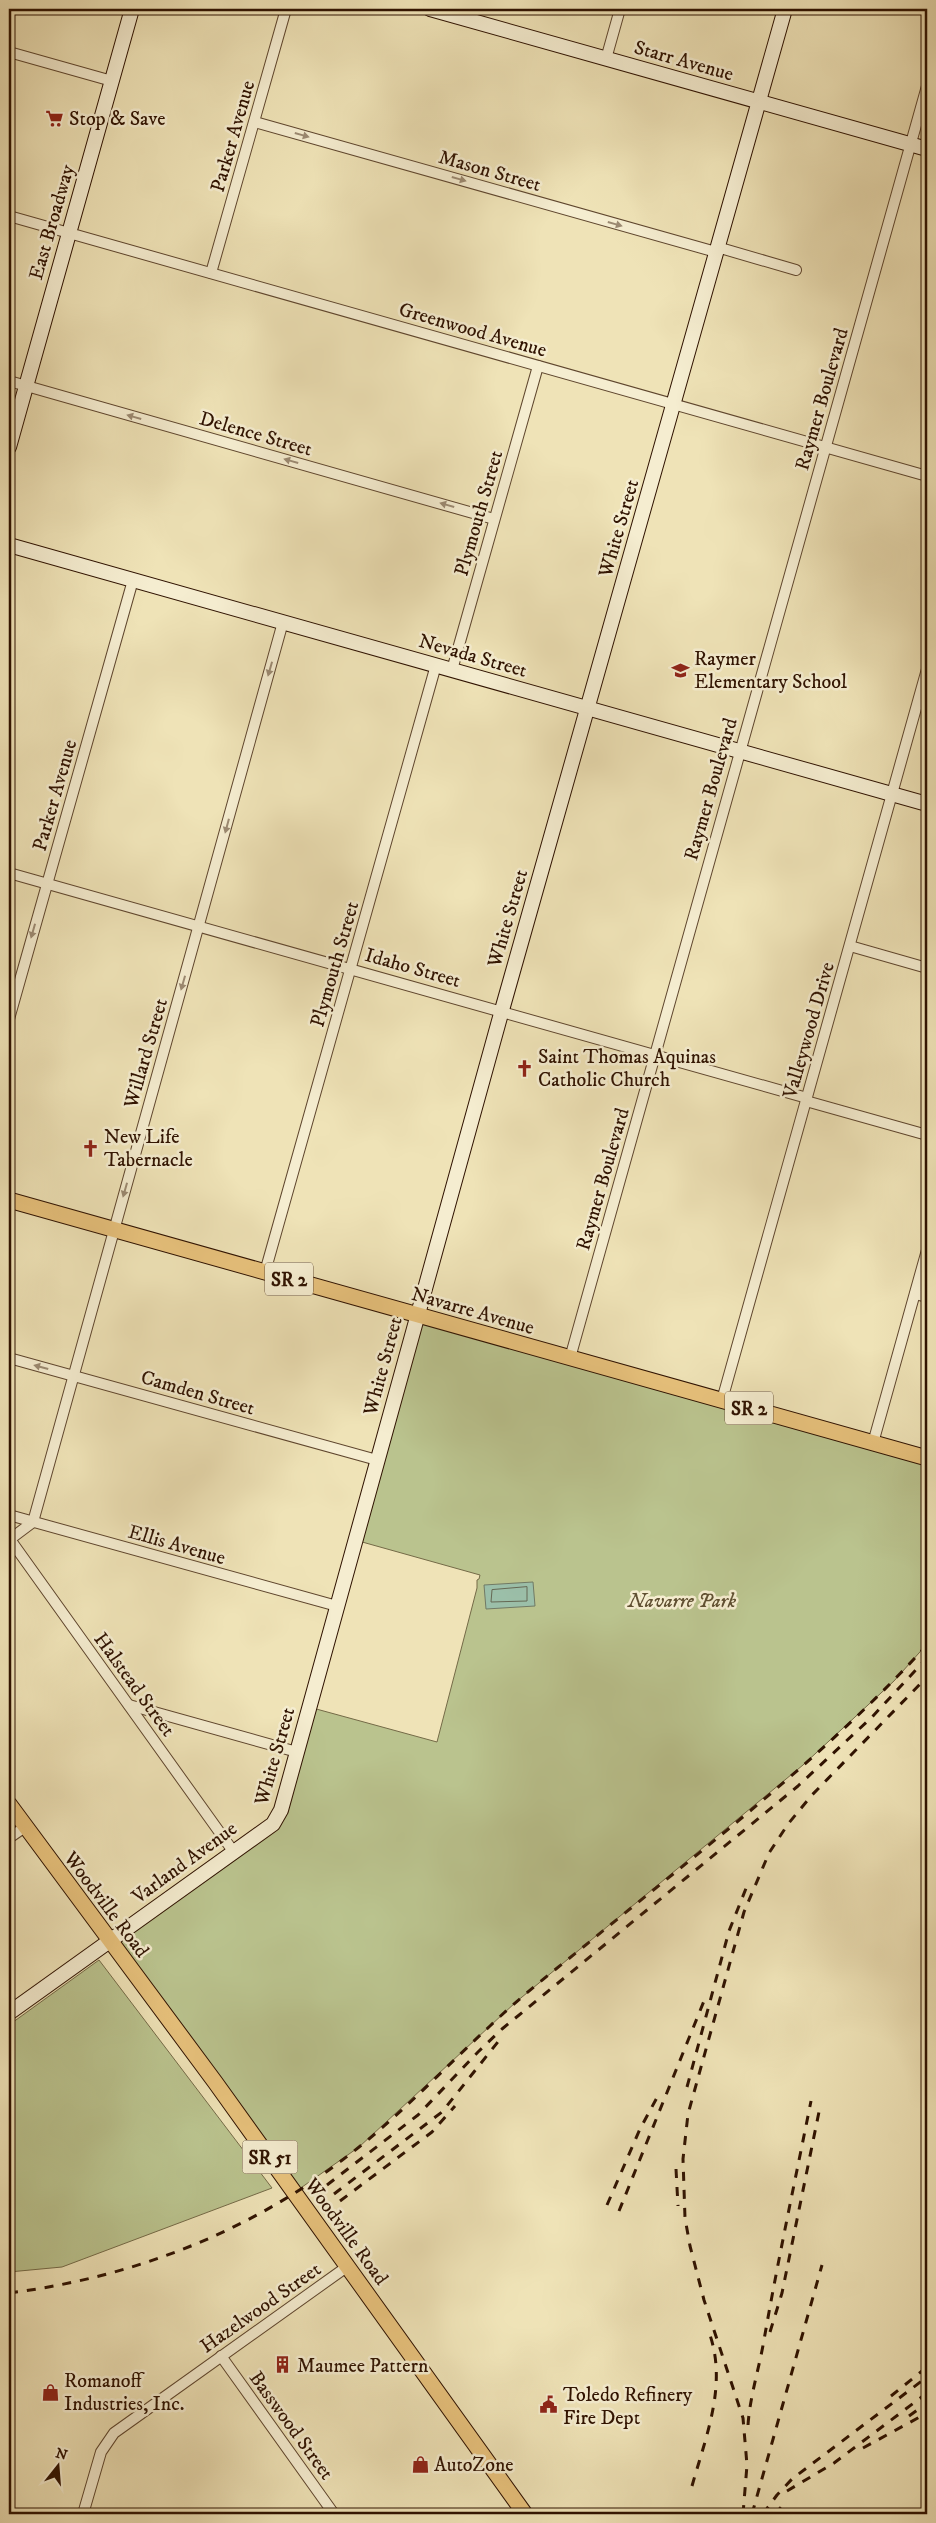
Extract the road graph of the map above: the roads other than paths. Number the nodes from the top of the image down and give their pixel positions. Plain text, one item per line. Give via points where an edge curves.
1 (132, 9) edge
2 (286, 9) edge
3 (430, 9) edge
4 (620, 9) edge
5 (785, 9) edge
6 (456, 12) edge
7 (9, 52) edge
8 (606, 58) junction
9 (112, 81) junction
10 (927, 86) edge
11 (759, 101) junction
12 (255, 122) junction
13 (911, 144) junction
14 (927, 149) edge
15 (9, 216) edge
16 (69, 233) junction
17 (716, 250) junction
18 (796, 270) dead end
19 (211, 273) junction
20 (538, 366) junction
21 (9, 381) edge
22 (26, 386) junction
23 (674, 404) junction
24 (9, 447) edge
25 (825, 447) junction
26 (927, 476) edge
27 (494, 519) junction
28 (9, 545) edge
29 (133, 580) junction
30 (283, 622) junction
31 (436, 665) junction
32 (927, 669) edge
33 (452, 670) junction
34 (587, 708) junction
35 (739, 751) junction
36 (892, 794) junction
37 (927, 804) edge
38 (9, 873) edge
39 (46, 884) junction
40 (199, 927) junction
41 (850, 946) junction
42 (351, 968) junction
43 (927, 968) edge
44 (502, 1010) junction
45 (9, 1019) edge
46 (655, 1054) junction
47 (807, 1099) junction
48 (927, 1135) edge
49 (9, 1200) edge
50 (114, 1230) junction
51 (927, 1250) edge
52 (265, 1272) junction
53 (915, 1294) junction
54 (927, 1297) edge
55 (417, 1315) junction
56 (9, 1358) edge
57 (570, 1358) junction
58 (73, 1376) junction
59 (722, 1400) junction
60 (873, 1443) junction
61 (927, 1458) edge
62 (377, 1460) junction
63 (9, 1515) edge
64 (33, 1522) junction
65 (9, 1539) edge
66 (337, 1606) junction
67 (129, 1705) junction
68 (297, 1752) junction
69 (9, 1804) edge
70 (24, 1826) junction
71 (261, 1832) joint
72 (9, 1838) edge
73 (233, 1850) junction
74 (109, 1941) junction
75 (9, 2012) edge
76 (348, 2266) junction
77 (221, 2356) junction
78 (83, 2514) edge
79 (334, 2514) edge
80 (525, 2514) edge

1 - 9 street, East Broadway
2 - 12 street, Parker Avenue
3 - 6 street, Starr Avenue
4 - 8 street
5 - 11 street, White Street
6 - 8 street, Starr Avenue
7 - 9 street
8 - 11 street, Starr Avenue
9 - 16 street, East Broadway
10 - 13 street, Raymer Boulevard
11 - 13 street, Starr Avenue
11 - 17 street, White Street
12 -> 17 street, Mason Street
12 - 19 street, Parker Avenue
13 - 14 street, Starr Avenue
13 - 25 street, Raymer Boulevard
15 - 16 street, Greenwood Avenue
16 - 19 street, Greenwood Avenue
16 - 22 street, East Broadway
17 - 18 street, Mason Street
17 - 23 street, White Street
19 - 20 street, Greenwood Avenue
20 - 23 street, Greenwood Avenue
20 - 27 street, Plymouth Street
21 - 22 street, Delence Street
22 - 24 street, East Broadway
27 -> 22 street, Delence Street
23 - 25 street, Greenwood Avenue
23 - 34 street, White Street
25 - 26 street, Greenwood Avenue
25 - 35 street, Raymer Boulevard
27 - 33 street, Plymouth Street
28 - 29 street, Nevada Street
29 - 30 street, Nevada Street
29 - 39 street, Parker Avenue
30 - 31 street, Nevada Street
30 -> 40 street, Willard Street
31 - 33 street, Nevada Street
31 - 42 street, Plymouth Street
32 - 36 street, Valleywood Drive
33 - 34 street, Nevada Street
34 - 35 street, Nevada Street
34 - 44 street, White Street
35 - 36 street, Nevada Street
35 - 46 street, Raymer Boulevard
36 - 37 street, Nevada Street
36 - 41 street, Valleywood Drive
38 - 39 street, Idaho Street
39 - 40 street, Idaho Street
39 -> 45 street, Parker Avenue
40 - 42 street, Idaho Street
40 -> 50 street, Willard Street
41 - 43 street
41 - 47 street, Valleywood Drive
42 - 44 street, Idaho Street
42 - 52 street, Plymouth Street
44 - 46 street, Idaho Street
44 - 55 street, White Street
46 - 47 street, Idaho Street
46 - 57 street, Raymer Boulevard
47 - 48 street, Idaho Street
47 - 59 street, Valleywood Drive
49 - 50 main road, Navarre Avenue / SR 2
50 - 52 main road, Navarre Avenue / SR 2
50 - 58 street, Willard Street
51 - 53 street
52 - 55 main road, Navarre Avenue / SR 2
53 - 54 street
53 - 60 street
55 - 57 main road, Navarre Avenue / SR 2
55 - 62 street, White Street
58 -> 56 street, Camden Street
57 - 59 main road, Navarre Avenue / SR 2
58 - 62 street, Camden Street
58 - 64 street, Willard Street
59 - 60 main road, Navarre Avenue / SR 2
60 - 61 main road, Navarre Avenue / SR 2
62 - 66 street, White Street
63 - 64 street, Ellis Avenue
64 - 65 street
64 - 66 street, Ellis Avenue
65 - 67 street, Halstead Street
66 - 68 street, White Street
67 - 68 street
67 - 73 street, Halstead Street
68 - 71 street, White Street via 278,1816
69 - 70 main road, Woodville Road / SR 51
70 - 72 street
70 - 74 main road, Woodville Road / SR 51
71 - 73 street, Varland Avenue
73 - 74 street, Varland Avenue
74 - 75 street, Varland Avenue
74 - 76 main road, Woodville Road / SR 51
76 - 77 street, Hazelwood Street
76 - 80 main road, Woodville Road / SR 51
77 - 78 street, Hazelwood Street via 114,2433 101,2452
77 - 79 street, Basswood Street

